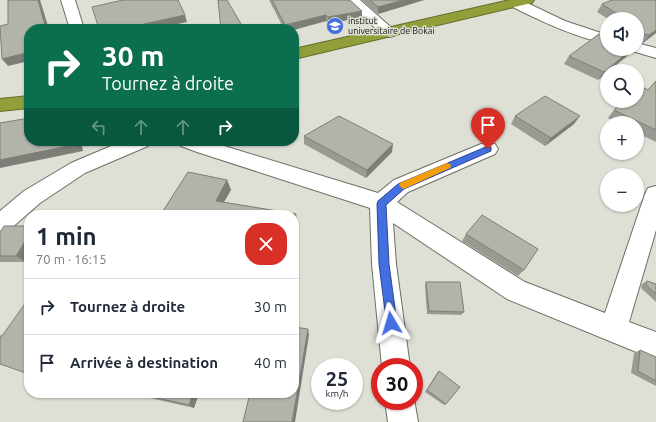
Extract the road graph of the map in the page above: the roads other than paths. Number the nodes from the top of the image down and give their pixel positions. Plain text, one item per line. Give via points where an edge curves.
1 (68, 0) edge
2 (352, 0) edge
3 (521, 1) edge
4 (75, 24) edge
5 (389, 33) junction
6 (600, 38) edge
7 (644, 50) edge
8 (299, 53) edge
9 (656, 53) edge
10 (24, 103) edge
11 (0, 105) edge
12 (129, 146) edge
13 (201, 146) edge
14 (488, 149) dead end
15 (656, 194) edge
16 (381, 204) junction
17 (0, 224) edge
18 (613, 329) junction
19 (656, 346) edge
20 (395, 358) edge
21 (401, 410) edge
22 (402, 422) edge

1 - 4 street
2 - 5 street
3 - 5 highway
3 - 6 street via 554,22
5 - 8 highway
7 - 9 street
10 - 11 highway
12 - 17 street via 78,168 32,197
13 - 16 street
14 - 16 street via 401,186
15 - 18 street
16 - 18 street via 516,291
16 - 20 street via 384,264
18 - 19 street
21 - 22 street

